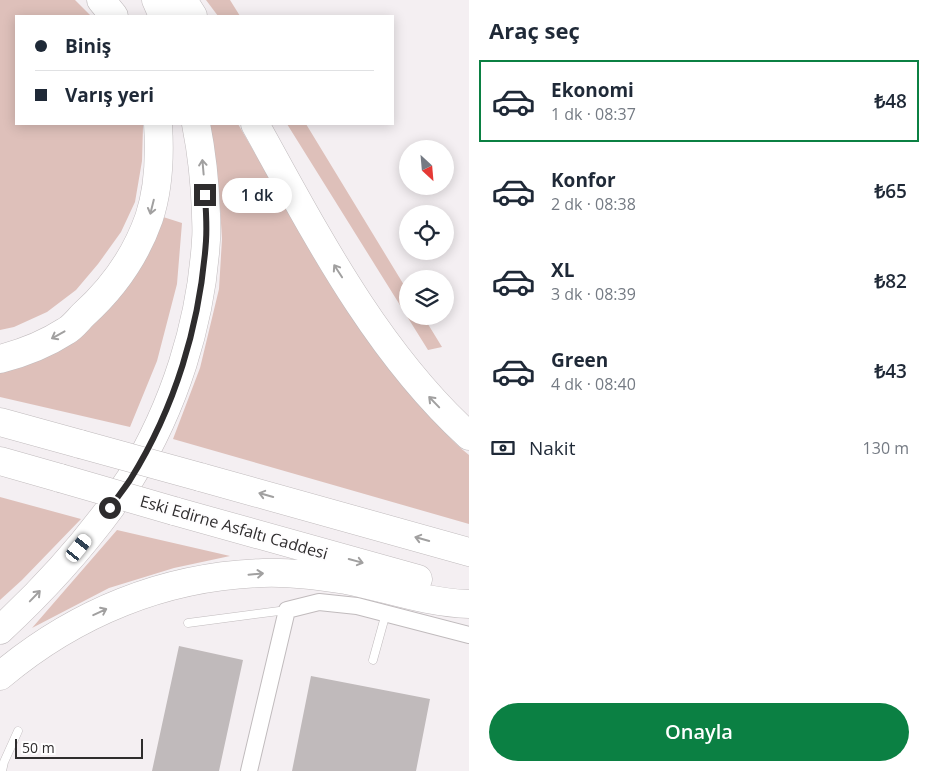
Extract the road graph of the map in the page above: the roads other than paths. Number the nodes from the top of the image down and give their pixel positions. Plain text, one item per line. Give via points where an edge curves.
1 (101, 0) edge
2 (156, 0) edge
3 (183, 0) edge
4 (113, 15) edge
5 (163, 15) edge
6 (192, 15) edge
7 (158, 125) edge
8 (196, 125) edge
9 (256, 125) edge
10 (0, 359) edge
11 (0, 422) edge
12 (469, 436) edge
13 (0, 461) edge
14 (469, 552) edge
15 (469, 592) edge
16 (469, 604) edge
17 (287, 610) junction
18 (386, 613) junction
19 (188, 623) dead end
20 (0, 630) edge
21 (469, 636) edge
22 (373, 660) dead end
23 (0, 676) edge
24 (18, 731) dead end
25 (2, 771) edge
26 (249, 771) edge

1 - 4 highway
2 - 5 highway
3 - 6 highway
7 -> 10 highway via 158,170 149,218 138,245 117,279 68,330 17,355
20 -> 8 highway via 69,561 100,522 134,472 171,399 195,319 206,239 202,150
12 -> 9 highway via 424,391 371,321 304,214
14 -> 11 highway, bridge
13 -> 15 highway, Eski Edirne Asfaltı Caddesi, bridge
23 -> 16 highway via 48,640 95,614 126,600 206,578 264,573 301,574
17 - 18 street via 319,602
17 - 19 lane
17 - 26 street
18 - 21 street
18 - 22 lane
24 - 25 lane

